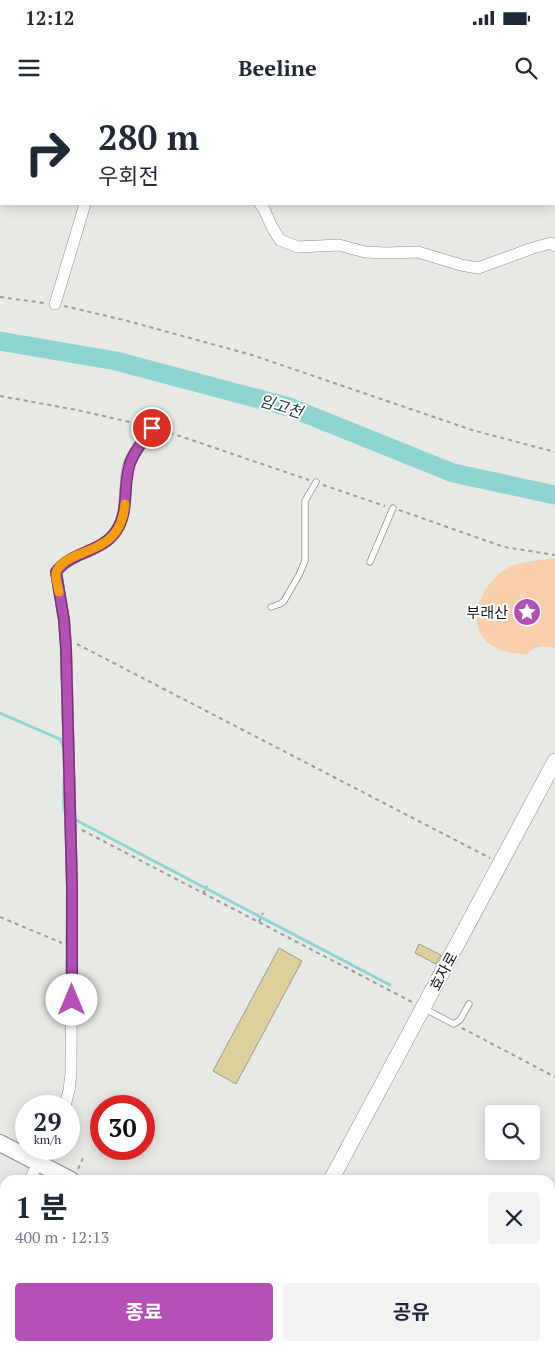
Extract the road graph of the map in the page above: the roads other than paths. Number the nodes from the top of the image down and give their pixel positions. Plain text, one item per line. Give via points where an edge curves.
1 (85, 205) edge
2 (261, 205) edge
3 (555, 246) edge
4 (55, 304) road end
5 (152, 428) road end
6 (316, 482) road end
7 (393, 508) road end
8 (370, 562) dead end
9 (272, 607) dead end
10 (555, 761) edge
11 (469, 1004) dead end
12 (423, 1008) junction
13 (67, 1095) edge
14 (0, 1142) edge
15 (15, 1147) edge
16 (38, 1160) edge
17 (46, 1160) edge
18 (32, 1175) edge
19 (65, 1175) edge
20 (334, 1175) edge

1 - 4 street
2 - 3 street via 280,240 298,247 339,246 386,254 418,252 478,268 533,248
5 - 13 street via 130,464 124,510 117,531 102,544 65,562 56,572 64,620 70,819 72,1073
6 - 9 lane via 304,501 303,566 284,601
7 - 8 lane
10 - 12 street, 효자로
11 - 12 lane via 454,1024
12 - 20 street, 효자로
14 - 15 main road
16 - 18 street
17 - 19 main road

